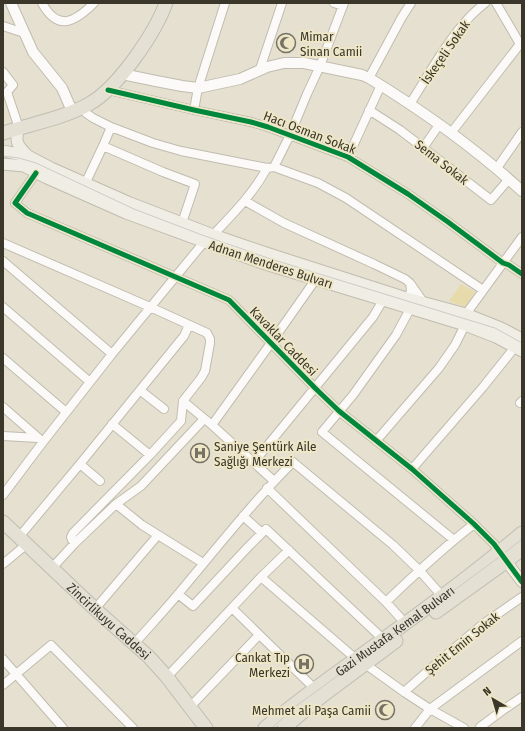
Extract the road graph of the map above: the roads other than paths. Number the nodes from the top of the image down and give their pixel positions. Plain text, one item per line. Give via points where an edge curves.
1 (11, 3) edge
2 (41, 3) edge
3 (94, 3) edge
4 (166, 3) edge
5 (225, 3) edge
6 (282, 3) edge
7 (334, 3) edge
8 (410, 3) edge
9 (485, 3) edge
10 (496, 3) edge
11 (344, 4) edge
12 (3, 26) edge
13 (24, 33) junction
14 (521, 44) edge
15 (320, 66) junction
16 (260, 69) junction
17 (3, 72) edge
18 (122, 74) junction
19 (369, 78) junction
20 (381, 85) junction
21 (198, 88) junction
22 (108, 90) junction
23 (410, 104) junction
24 (77, 109) junction
25 (194, 110) junction
26 (369, 110) junction
27 (440, 125) junction
28 (111, 127) junction
29 (19, 128) junction
30 (522, 132) edge
31 (3, 133) edge
32 (451, 133) junction
33 (290, 135) junction
34 (103, 146) junction
35 (424, 148) junction
36 (3, 151) edge
37 (348, 157) junction
38 (26, 161) junction
39 (3, 164) edge
40 (271, 168) junction
41 (497, 168) junction
42 (36, 173) junction
43 (509, 179) junction
44 (85, 184) junction
45 (522, 191) edge
46 (245, 201) junction
47 (182, 223) junction
48 (213, 235) junction
49 (522, 237) edge
50 (204, 242) junction
51 (3, 243) edge
52 (3, 260) edge
53 (503, 263) junction
54 (522, 274) edge
55 (175, 278) junction
56 (316, 279) junction
57 (410, 283) junction
58 (483, 290) junction
59 (403, 297) junction
60 (383, 300) junction
61 (424, 303) junction
62 (3, 307) edge
63 (150, 307) junction
64 (410, 309) junction
65 (465, 320) junction
66 (189, 326) junction
67 (271, 343) junction
68 (520, 346) edge
69 (112, 354) junction
70 (3, 358) edge
71 (90, 382) junction
72 (315, 388) junction
73 (141, 391) junction
74 (183, 401) junction
75 (3, 407) edge
76 (164, 409) dead end
77 (339, 411) junction
78 (66, 412) junction
79 (204, 419) junction
80 (112, 424) junction
81 (212, 425) junction
82 (3, 436) edge
83 (41, 440) junction
84 (376, 441) junction
85 (150, 455) junction
86 (254, 462) junction
87 (80, 464) junction
88 (412, 469) junction
89 (100, 481) dead end
90 (274, 481) junction
91 (267, 488) junction
92 (3, 495) edge
93 (116, 504) junction
94 (243, 516) junction
95 (3, 522) edge
96 (474, 524) junction
97 (262, 533) junction
98 (522, 533) edge
99 (158, 534) junction
100 (23, 540) junction
101 (454, 540) junction
102 (75, 543) junction
103 (288, 550) junction
104 (522, 550) edge
105 (503, 557) junction
106 (203, 563) junction
107 (3, 564) edge
108 (52, 568) junction
109 (419, 570) junction
110 (261, 577) junction
111 (522, 582) edge
112 (178, 594) junction
113 (442, 596) junction
114 (522, 597) edge
115 (386, 602) junction
116 (232, 608) junction
117 (95, 609) junction
118 (405, 623) junction
119 (259, 635) junction
120 (383, 640) junction
121 (522, 641) edge
122 (134, 644) junction
123 (3, 659) edge
124 (361, 661) junction
125 (16, 675) junction
126 (167, 677) junction
127 (3, 685) edge
128 (314, 689) junction
129 (404, 692) junction
130 (522, 697) edge
131 (190, 707) junction
132 (430, 709) junction
133 (63, 728) edge
134 (133, 728) edge
135 (206, 728) edge
136 (265, 728) edge
137 (284, 728) edge
138 (415, 728) edge
139 (464, 728) edge
140 (480, 728) edge

1 - 13 street
2 - 3 street via 53,17 66,21 75,19
4 - 18 main road via 152,30
5 - 21 street
6 - 16 street
7 - 11 street
8 - 19 street
9 - 23 street, İskeçeli Sokak via 472,14 447,45
10 - 14 street
11 - 15 street
12 - 13 street
13 - 24 street via 33,52
14 - 32 street
15 - 16 street via 294,63
15 - 19 street
15 - 33 street
16 - 21 street via 240,79
17 - 29 street via 13,84 7,92
18 - 21 street
18 - 22 main road
19 - 20 street
20 - 23 street
20 - 26 street
21 - 25 street
22 - 24 main road
22 - 25 street, Hacı Osman Sokak
23 - 27 street
24 - 28 street
24 - 29 main road
25 - 33 street, Hacı Osman Sokak via 251,122
26 - 35 street, Sema Sokak
26 - 37 street
27 - 32 street
27 - 35 street
28 - 34 street
28 - 40 street via 181,151
29 - 31 main road
29 - 38 main road via 16,138
30 - 41 street
32 - 41 street
33 - 37 street, Hacı Osman Sokak
33 - 40 street
34 - 44 street
34 - 47 street via 195,184
35 - 43 street, Sema Sokak via 491,200
36 - 38 main road, Adnan Menderes Bulvarı
37 - 53 street, Hacı Osman Sokak via 408,194
38 - 39 main road, Adnan Menderes Bulvarı
38 - 42 main road, Adnan Menderes Bulvarı
38 - 44 main road, Adnan Menderes Bulvarı via 51,168
40 - 46 street
40 - 58 street via 318,183 346,198
41 - 43 street
42 - 50 main road, Adnan Menderes Bulvarı via 126,213
42 - 55 street, Kavaklar Caddesi via 15,203 27,213
43 - 45 street
44 - 47 main road, Adnan Menderes Bulvarı
46 - 48 street
46 - 57 street via 284,223
47 - 48 main road, Adnan Menderes Bulvarı
48 - 50 street
48 - 59 main road, Adnan Menderes Bulvarı
49 - 53 street
50 - 55 street
50 - 56 main road, Adnan Menderes Bulvarı
51 - 63 street
52 - 69 street
53 - 54 street, Hacı Osman Sokak
53 - 58 street
55 - 63 street
55 - 67 street, Kavaklar Caddesi via 229,300
56 - 60 main road, Adnan Menderes Bulvarı
56 - 67 street
57 - 59 street via 410,294
57 - 61 street
58 - 65 street
59 - 61 main road, Adnan Menderes Bulvarı
60 - 64 main road, Adnan Menderes Bulvarı
60 - 72 street
61 - 65 main road, Adnan Menderes Bulvarı
62 - 71 street
63 - 66 street
63 - 69 street
64 - 65 main road, Adnan Menderes Bulvarı
64 - 77 street via 396,334
65 - 68 main road, Adnan Menderes Bulvarı via 496,337
65 - 84 street via 454,345 439,368
66 - 73 street
66 - 74 street via 207,333 210,343 205,371
67 - 72 street, Kavaklar Caddesi
67 - 81 street
68 - 88 street
69 - 71 street
70 - 78 street
71 - 78 street
72 - 77 street, Kavaklar Caddesi
72 - 86 street
73 - 76 street
73 - 80 street
74 - 79 street
74 - 85 street via 181,422
75 - 83 street
77 - 84 street, Kavaklar Caddesi
77 - 101 street via 322,432
78 - 83 street
79 - 81 street
79 - 93 street via 141,486
80 - 85 street
80 - 87 street
81 - 86 street
82 - 83 street
83 - 92 street
84 - 88 street, Kavaklar Caddesi
85 - 102 street via 73,533 71,537
86 - 90 street
87 - 89 street
87 - 100 street
88 - 96 street, Kavaklar Caddesi
90 - 91 street
90 - 109 street via 293,462
91 - 94 street
91 - 115 street
93 - 99 street
93 - 102 street
94 - 97 street
94 - 106 street
95 - 100 main road, Zincirlikuyu Caddesi
96 - 101 street
96 - 105 street, Kavaklar Caddesi
97 - 103 street via 266,528
97 - 112 street via 193,606
98 - 105 main road, Gazi Mustafa Kemal Bulvarı
99 - 106 street
99 - 117 street
100 - 107 street
100 - 108 main road, Zincirlikuyu Caddesi
101 - 109 street
102 - 108 street
103 - 110 street
103 - 120 street
104 - 105 main road, Gazi Mustafa Kemal Bulvarı
105 - 111 street, Kavaklar Caddesi
105 - 113 main road, Gazi Mustafa Kemal Bulvarı
105 - 124 main road, Gazi Mustafa Kemal Bulvarı via 449,602
106 - 112 street
108 - 117 main road, Zincirlikuyu Caddesi
109 - 113 street
109 - 115 street
110 - 116 street
110 - 124 street
112 - 122 street
113 - 118 main road, Gazi Mustafa Kemal Bulvarı
114 - 129 street, Şehit Emin Sokak via 483,624
115 - 118 street
116 - 119 street
116 - 126 street
117 - 122 main road, Zincirlikuyu Caddesi
118 - 120 main road, Gazi Mustafa Kemal Bulvarı
119 - 128 street
119 - 131 street
120 - 124 main road, Gazi Mustafa Kemal Bulvarı
121 - 132 street
122 - 126 main road, Zincirlikuyu Caddesi
123 - 125 street
124 - 128 main road, Gazi Mustafa Kemal Bulvarı
124 - 129 street
124 - 137 main road, Gazi Mustafa Kemal Bulvarı
125 - 127 street
125 - 133 street
125 - 134 street via 51,645
126 - 131 main road, Zincirlikuyu Caddesi
128 - 136 main road, Gazi Mustafa Kemal Bulvarı
129 - 132 street
130 - 140 street
131 - 135 main road, Zincirlikuyu Caddesi
132 - 138 street
132 - 139 street

